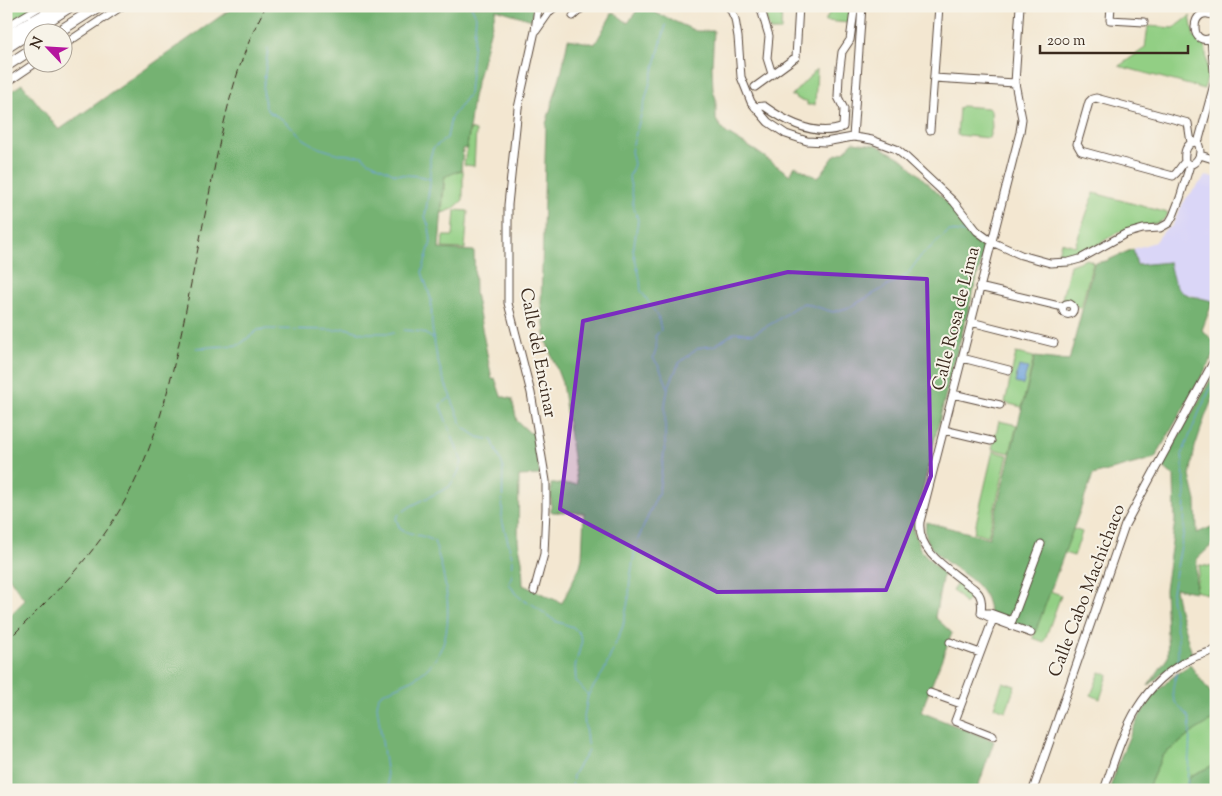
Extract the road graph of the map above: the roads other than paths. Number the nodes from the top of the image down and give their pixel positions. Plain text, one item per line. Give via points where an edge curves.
1 (41, 6) edge
2 (99, 6) edge
3 (122, 6) edge
4 (538, 6) edge
5 (584, 6) edge
6 (729, 6) edge
7 (760, 6) edge
8 (799, 6) edge
9 (860, 6) edge
10 (939, 6) edge
11 (1020, 6) edge
12 (1111, 6) edge
13 (68, 8) edge
14 (553, 9) edge
15 (1213, 12) edge
16 (572, 16) dead end
17 (1144, 22) dead end
18 (72, 23) edge
19 (6, 27) edge
20 (535, 31) junction
21 (6, 36) edge
22 (1211, 38) edge
23 (72, 39) edge
24 (6, 48) edge
25 (22, 56) edge
26 (6, 66) edge
27 (23, 72) edge
28 (772, 74) junction
29 (934, 78) junction
30 (6, 83) edge
31 (1015, 83) junction
32 (755, 87) dead end
33 (755, 107) junction
34 (930, 130) dead end
35 (853, 138) junction
36 (1194, 142) junction
37 (1200, 155) junction
38 (1216, 160) edge
39 (1188, 163) junction
40 (992, 242) junction
41 (980, 287) junction
42 (1063, 307) dead end
43 (971, 322) junction
44 (1054, 343) dead end
45 (1216, 357) edge
46 (962, 358) junction
47 (1009, 370) dead end
48 (953, 394) junction
49 (1000, 405) dead end
50 (944, 430) junction
51 (990, 441) dead end
52 (1041, 544) dead end
53 (534, 591) dead end
54 (981, 613) junction
55 (993, 619) junction
56 (1031, 633) dead end
57 (950, 642) dead end
58 (1216, 650) edge
59 (980, 653) junction
60 (930, 692) dead end
61 (961, 704) junction
62 (993, 736) dead end
63 (1033, 790) edge
64 (1104, 790) edge

1 - 19 street
2 - 18 highway
3 - 23 street
4 - 14 street via 545,11
4 - 20 street, Calle del Encinar
5 - 16 street
6 - 33 street via 738,36 741,77
7 - 28 street via 769,36 768,58
8 - 28 street via 796,57
9 - 33 street via 854,11 850,40 842,52 838,97 844,109 843,127 821,130 800,126 764,106
9 - 35 street
10 - 29 street
11 - 31 street, Calle Rosa de Lima
12 - 17 street via 1110,20
13 - 21 highway via 56,8
13 - 24 highway
14 - 20 street, Calle del Encinar
15 - 22 street via 1197,18 1194,26 1199,37
20 - 53 street, Calle del Encinar via 518,108 508,205 508,303 531,392 546,481 544,554
22 - 36 street via 1211,80
25 - 26 highway
27 - 30 street
28 - 32 street
29 - 31 street
29 - 34 street
31 - 40 street, Calle Rosa de Lima via 1022,119
33 - 35 street via 768,122 796,138 825,142
35 - 40 street via 872,140 896,149 954,202 977,231
36 - 37 street
36 - 39 street via 1185,153
36 - 39 street via 1188,123 1096,98 1088,102 1077,144 1081,151 1173,176 1181,165
37 - 38 street
37 - 39 street via 1198,160
39 - 40 street via 1173,216 1160,228 1125,234 1080,258 1059,263 1026,257
40 - 41 street, Calle Rosa de Lima
41 - 42 street
41 - 43 street, Calle Rosa de Lima
43 - 44 street
43 - 46 street, Calle Rosa de Lima
45 - 63 street, Calle Cabo Machichaco via 1125,525
46 - 47 street
46 - 48 street, Calle Rosa de Lima
48 - 49 street
48 - 50 street, Calle Rosa de Lima
50 - 51 street
50 - 54 street, Calle Rosa de Lima via 919,531 925,546 936,559 978,593
52 - 54 street via 1012,621
54 - 55 street
55 - 56 street
55 - 59 street
57 - 59 street
58 - 64 street via 1191,659 1145,695 1127,726
59 - 61 street
60 - 61 street
61 - 62 street via 955,721

